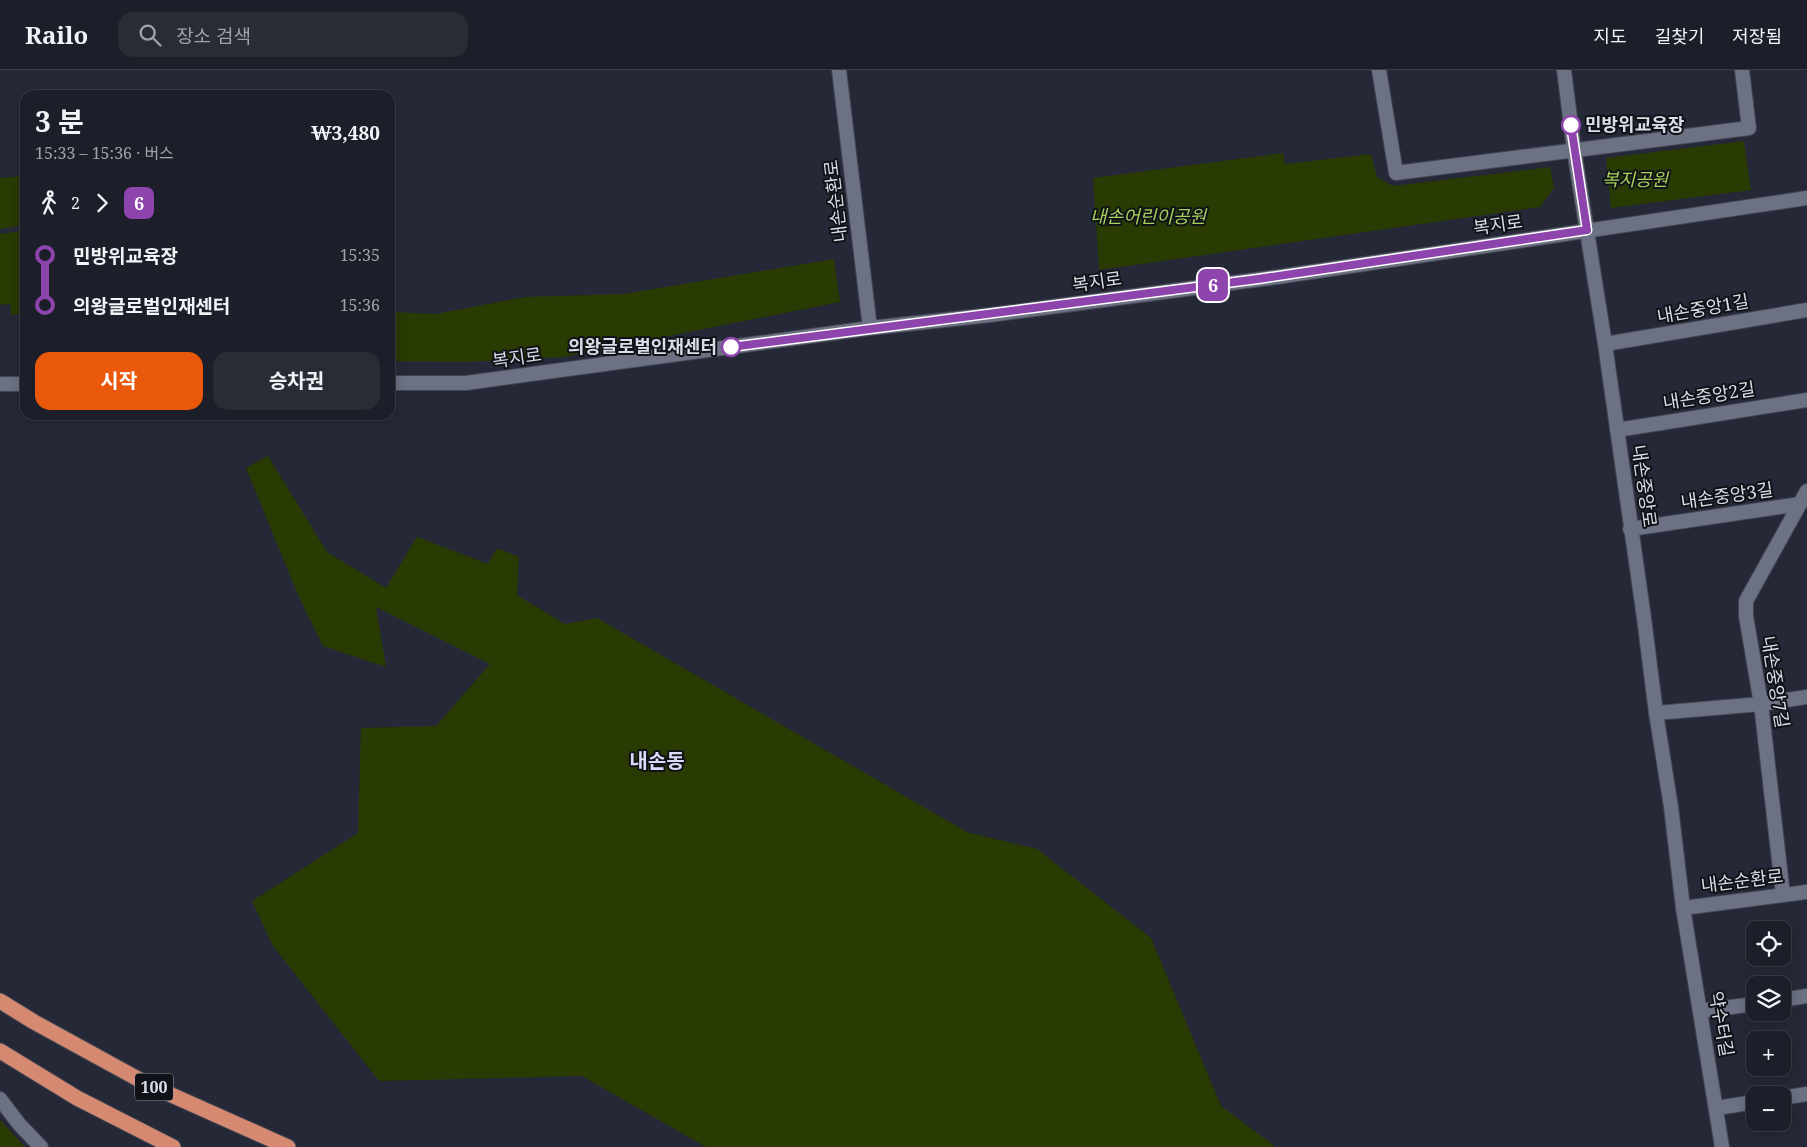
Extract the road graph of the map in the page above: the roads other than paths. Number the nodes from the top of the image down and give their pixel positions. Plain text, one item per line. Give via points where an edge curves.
1 (839, 70) edge
2 (1379, 70) edge
3 (1564, 70) edge
4 (1742, 70) edge
5 (1574, 150) junction
6 (1807, 198) edge
7 (1587, 230) junction
8 (1807, 310) edge
9 (870, 328) junction
10 (1605, 344) junction
11 (0, 384) edge
12 (20, 384) edge
13 (395, 384) edge
14 (1807, 400) edge
15 (1617, 430) junction
16 (1807, 490) edge
17 (1800, 504) junction
18 (1630, 529) junction
19 (1807, 697) edge
20 (1761, 704) junction
21 (1656, 713) junction
22 (1807, 892) edge
23 (1783, 895) junction
24 (1683, 908) junction
25 (0, 992) edge
26 (1807, 996) edge
27 (1791, 999) edge
28 (0, 1001) edge
29 (1746, 1005) edge
30 (1700, 1011) junction
31 (34, 1022) junction
32 (0, 1051) edge
33 (1807, 1094) edge
34 (1791, 1097) edge
35 (0, 1099) edge
36 (1746, 1103) edge
37 (1717, 1108) junction
38 (283, 1145) edge
39 (41, 1147) edge
40 (173, 1147) edge
41 (1722, 1147) edge

1 - 9 street, 내손순환로
2 - 5 street via 1396,173
3 - 5 street, 내손중앙로
4 - 5 street via 1749,128
5 - 7 street, 내손중앙로
6 - 7 street, 복지로
7 - 9 street, 복지로 via 1267,278
7 - 10 street, 내손중앙로
8 - 10 street, 내손중앙1길
9 - 13 street, 복지로 via 466,384
10 - 15 street, 내손중앙로
11 - 12 street
14 - 15 street, 내손중앙2길
15 - 18 street, 내손중앙로
16 - 17 street, 내손중앙7길
17 - 18 street, 내손중앙3길
17 - 20 street, 내손중앙7길 via 1746,601
18 - 21 street, 내손중앙로
19 - 20 street
20 - 21 street
20 - 23 street, 내손중앙7길
21 - 24 street, 내손중앙로
22 - 23 street, 내손순환로
23 - 24 street, 내손순환로
24 - 30 street, 약수터길
25 - 31 highway
26 - 27 street
28 - 31 highway, 100
29 - 30 street
30 - 37 street, 약수터길
31 - 38 highway, 100 via 149,1085
32 - 40 highway, 100 via 77,1098
33 - 34 street
35 - 39 street
36 - 37 street
37 - 41 street, 약수터길

